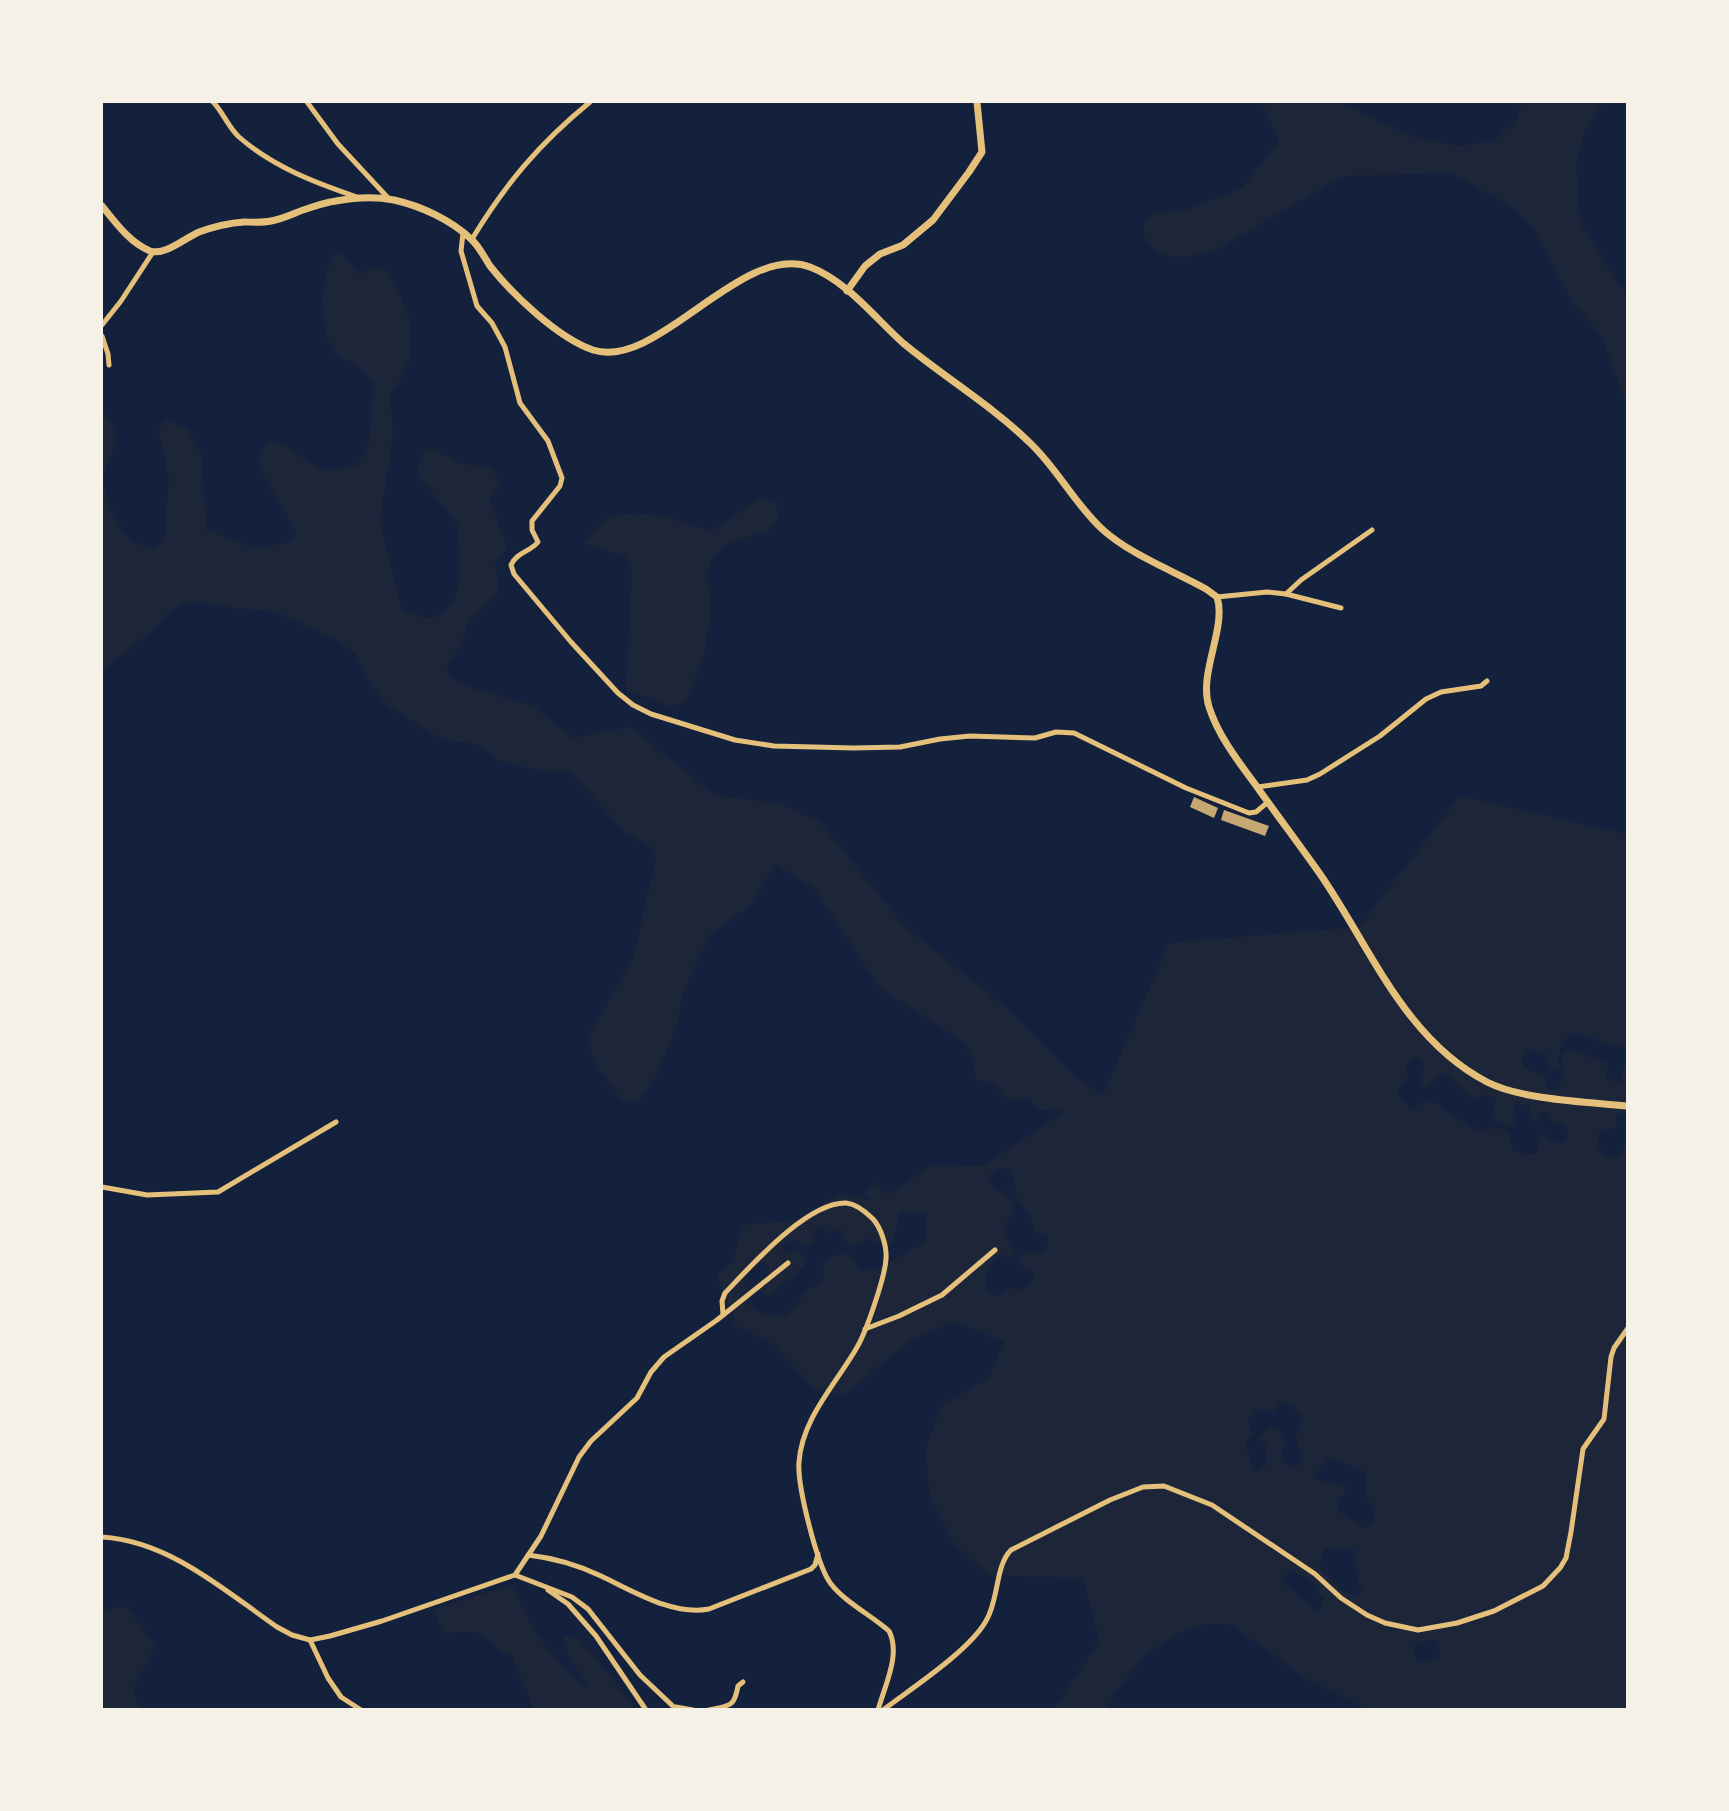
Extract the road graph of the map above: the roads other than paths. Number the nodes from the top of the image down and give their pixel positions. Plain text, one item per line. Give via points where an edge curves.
1 (214, 102) edge
2 (307, 102) edge
3 (590, 102) edge
4 (977, 102) edge
5 (363, 199) junction
6 (390, 200) junction
7 (102, 206) edge
8 (463, 233) junction
9 (472, 239) junction
10 (153, 252) junction
11 (847, 291) junction
12 (102, 325) edge
13 (102, 336) edge
14 (109, 365) dead end
15 (1372, 530) dead end
16 (1286, 594) junction
17 (1217, 597) junction
18 (1341, 608) dead end
19 (1487, 681) dead end
20 (1257, 787) junction
21 (1268, 802) junction
22 (1628, 1106) edge
23 (337, 1122) dead end
24 (102, 1187) edge
25 (995, 1250) dead end
26 (788, 1263) dead end
27 (723, 1314) junction
28 (1628, 1328) edge
29 (865, 1329) junction
30 (102, 1537) edge
31 (818, 1551) junction
32 (528, 1555) junction
33 (515, 1574) junction
34 (540, 1584) junction
35 (310, 1640) junction
36 (743, 1682) dead end
37 (675, 1708) edge
38 (361, 1710) edge
39 (646, 1710) edge
40 (693, 1710) edge
41 (709, 1710) edge
42 (881, 1710) edge

1 - 5 street via 237,135 274,162
2 - 6 street
3 - 9 street via 522,167
4 - 11 street via 982,152 969,172 933,219 903,245 865,266
5 - 6 street
5 - 10 street via 315,206 275,221 212,228
6 - 8 street via 415,205
7 - 10 street via 132,239
8 - 9 street
8 - 21 street via 461,251 474,299 505,347 520,403 548,441 562,478 533,521 538,541 514,558 514,574 571,642 633,705 651,715 735,740 774,746 900,747 960,737 1035,738 1074,733 1249,813
9 - 11 street via 513,292 564,335 596,352 617,351 649,339 766,268 809,267
10 - 12 street
11 - 17 street via 923,359 1028,441 1110,536
13 - 14 street
15 - 16 street
16 - 17 street
16 - 18 street
17 - 20 street via 1207,700 1219,730
19 - 20 street via 1426,699 1380,736 1314,777
20 - 21 street
21 - 22 street via 1321,876 1393,993 1456,1062 1508,1089 1563,1101
23 - 24 street via 218,1192 147,1195
25 - 29 street via 942,1295
26 - 27 street
27 - 29 street via 725,1293 774,1243 817,1211 848,1203 877,1224 885,1250
27 - 32 street via 664,1357 637,1398 591,1441
28 - 42 street via 1611,1357 1604,1419 1583,1449 1566,1558 1543,1586 1458,1623 1403,1629 1354,1608 1315,1574 1212,1505 1171,1488 1143,1487 1006,1555 993,1607 980,1631
29 - 31 street via 818,1406 799,1460 799,1483
30 - 35 street via 135,1543 186,1564 277,1627
31 - 32 street via 811,1569 692,1611 649,1600 558,1559
31 - 42 street via 833,1586 881,1624 893,1640 895,1651
32 - 33 street
33 - 34 street
33 - 35 street via 382,1621
34 - 37 street via 572,1597 587,1609 640,1675
34 - 39 street via 568,1604 596,1636
35 - 38 street via 341,1696
36 - 41 street via 732,1704
37 - 40 street

